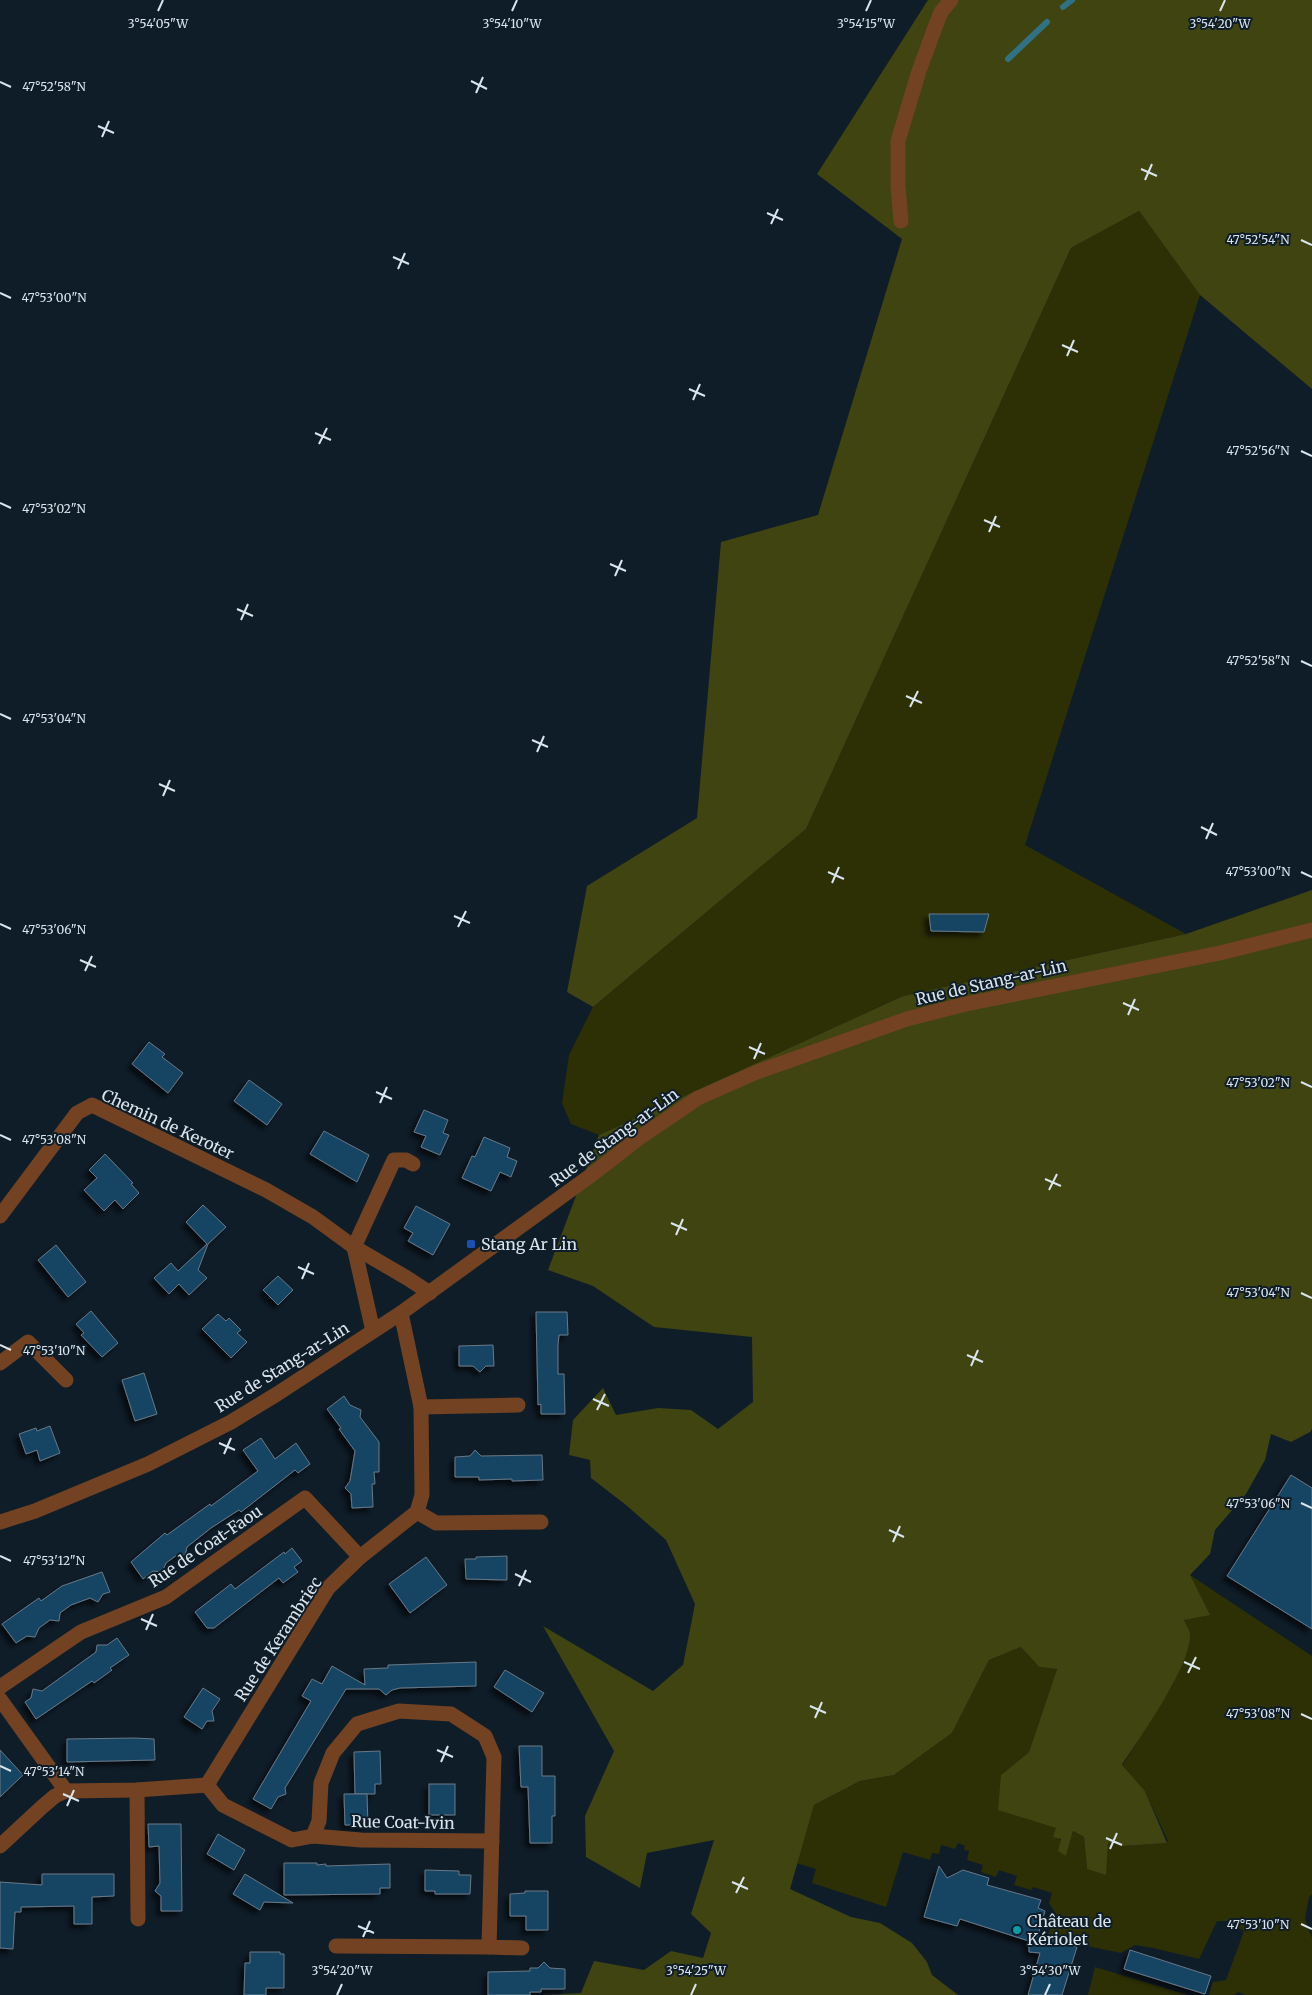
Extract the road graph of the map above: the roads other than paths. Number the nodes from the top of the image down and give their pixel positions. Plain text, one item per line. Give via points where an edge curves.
1 (951, 0) edge
2 (939, 6) edge
3 (901, 221) dead end
4 (1312, 930) edge
5 (413, 1164) dead end
6 (0, 1216) edge
7 (354, 1247) junction
8 (430, 1293) junction
9 (401, 1314) junction
10 (374, 1331) junction
11 (0, 1363) edge
12 (66, 1380) dead end
13 (518, 1405) dead end
14 (421, 1407) junction
15 (417, 1512) junction
16 (0, 1522) edge
17 (541, 1522) dead end
18 (360, 1556) junction
19 (0, 1687) edge
20 (0, 1699) edge
21 (206, 1785) junction
22 (137, 1790) junction
23 (66, 1791) junction
24 (313, 1836) junction
25 (492, 1841) junction
26 (0, 1846) edge
27 (138, 1919) dead end
28 (336, 1946) dead end
29 (490, 1948) junction
30 (522, 1948) dead end

1 - 2 street
2 - 3 street via 898,141
4 - 8 street, Rue de Stang-ar-Lin via 1220,953 966,1004 907,1019 758,1072 698,1098
5 - 7 street via 394,1160
6 - 7 street, Chemin de Keroter via 77,1113 92,1105 266,1190 313,1217
7 - 8 street, Chemin de Keroter
7 - 10 street
8 - 9 street, Rue de Stang-ar-Lin
9 - 10 street, Rue de Stang-ar-Lin
9 - 14 street
10 - 16 street, Rue de Stang-ar-Lin via 231,1422 110,1481
11 - 12 street via 28,1342
13 - 14 street
14 - 15 street via 422,1495
15 - 17 street via 436,1523
15 - 18 street, Rue de Kerambriec
18 - 19 street, Rue de Coat-Faou via 305,1498 166,1597 81,1632
18 - 21 street, Rue de Kerambriec via 328,1588
20 - 23 street
21 - 22 street
21 - 24 street, Rue Coat-Ivin via 223,1805 292,1840
22 - 23 street
22 - 27 street
23 - 26 street via 55,1796
24 - 25 street, Rue Coat-Ivin via 361,1840
24 - 25 street via 319,1821 321,1783 333,1753 357,1724 399,1711 451,1714 485,1736 494,1757
25 - 29 street
28 - 29 street
29 - 30 street

